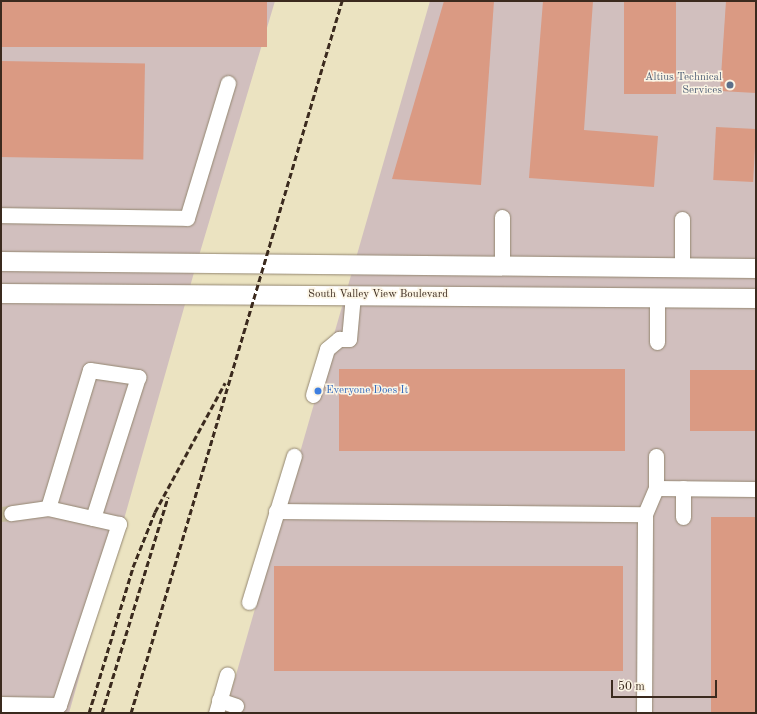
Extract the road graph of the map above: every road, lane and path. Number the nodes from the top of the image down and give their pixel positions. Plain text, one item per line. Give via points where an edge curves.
1 (228, 83) dead end
2 (1, 216) edge
3 (502, 217) dead end
4 (682, 219) dead end
5 (1, 261) edge
6 (502, 265) junction
7 (657, 267) junction
8 (682, 267) junction
9 (756, 268) edge
10 (1, 293) edge
11 (353, 295) junction
12 (502, 296) junction
13 (657, 298) junction
14 (756, 298) edge
15 (657, 342) dead end
16 (313, 395) dead end
17 (294, 456) dead end
18 (656, 456) dead end
19 (656, 488) junction
20 (683, 488) junction
21 (756, 489) edge
22 (48, 508) junction
23 (276, 511) junction
24 (11, 513) tunnel mouth
25 (645, 514) junction
26 (683, 517) dead end
27 (93, 518) junction
28 (249, 602) dead end
29 (227, 674) dead end
30 (1, 704) edge
31 (236, 706) dead end
32 (218, 707) edge
33 (640, 709) edge

1 - 2 lane via 187,218
3 - 6 lane
4 - 8 lane
5 - 6 main road
6 - 7 main road
6 - 12 main road
7 - 8 main road
7 - 13 main road
8 - 9 main road
10 - 11 main road, South Valley View Boulevard
11 - 12 main road, South Valley View Boulevard
11 - 16 lane via 349,339 339,339 327,349
12 - 13 main road, South Valley View Boulevard
13 - 14 main road, South Valley View Boulevard
13 - 15 lane
17 - 23 lane
18 - 19 lane
19 - 20 lane
19 - 25 lane
20 - 21 lane
20 - 26 lane
22 - 24 lane
22 - 27 lane
22 - 27 lane via 90,370 138,377
23 - 25 lane
23 - 28 lane
25 - 33 lane
27 - 30 lane via 119,524 59,705
29 - 32 lane
31 - 32 lane

